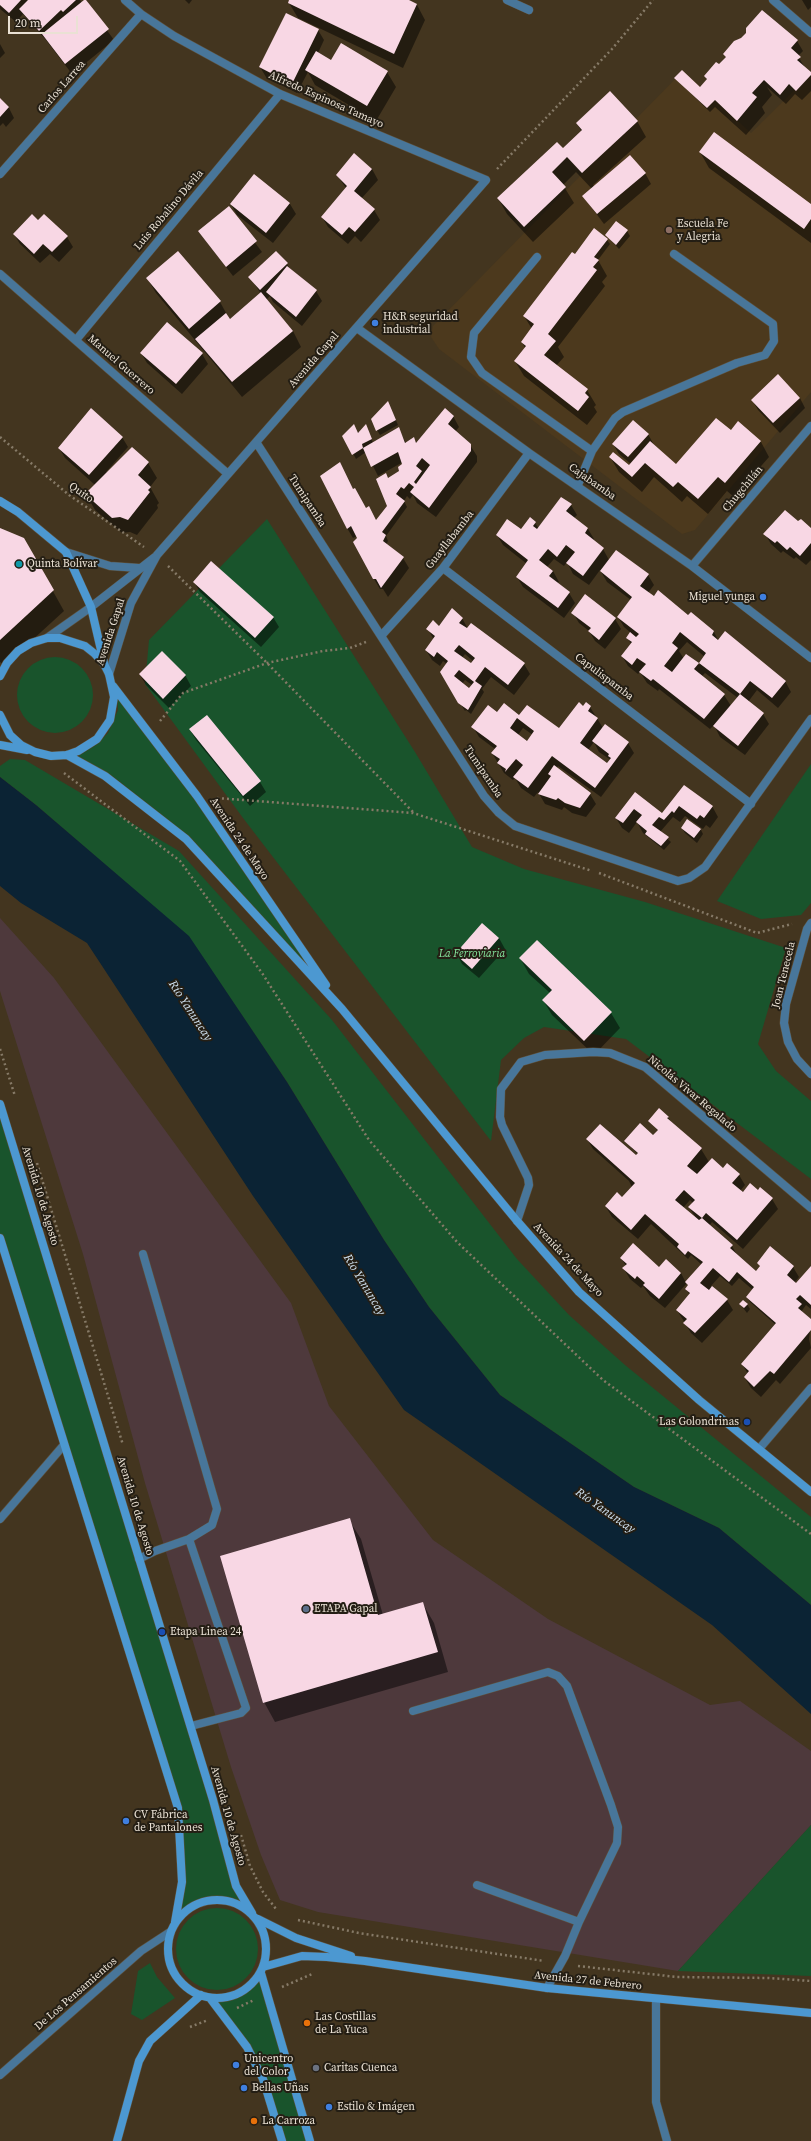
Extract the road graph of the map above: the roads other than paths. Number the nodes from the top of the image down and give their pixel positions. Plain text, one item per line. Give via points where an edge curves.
1 (125, 0) edge
2 (507, 0) edge
3 (773, 0) edge
4 (529, 10) dead end
5 (140, 14) junction
6 (811, 33) edge
7 (280, 94) junction
8 (0, 174) edge
9 (486, 180) joint
10 (674, 254) dead end
11 (537, 257) dead end
12 (0, 274) edge
13 (357, 328) junction
14 (76, 340) junction
15 (811, 426) edge
16 (256, 442) junction
17 (592, 451) junction
18 (530, 453) junction
19 (228, 474) junction
20 (578, 486) junction
21 (0, 501) edge
22 (66, 552) junction
23 (157, 555) junction
24 (692, 566) junction
25 (139, 568) junction
26 (443, 568) junction
27 (91, 607) junction
28 (381, 636) junction
29 (46, 638) junction
30 (811, 658) edge
31 (104, 664) junction
32 (110, 674) junction
33 (0, 676) edge
34 (113, 686) junction
35 (0, 715) edge
36 (811, 719) edge
37 (0, 745) edge
38 (34, 752) junction
39 (67, 755) junction
40 (751, 804) junction
41 (809, 926) edge
42 (342, 1009) junction
43 (811, 1074) edge
44 (0, 1104) edge
45 (811, 1208) edge
46 (517, 1221) junction
47 (0, 1238) edge
48 (143, 1254) dead end
49 (811, 1388) edge
50 (64, 1446) junction
51 (759, 1449) junction
52 (811, 1492) edge
53 (0, 1519) edge
54 (189, 1539) junction
55 (139, 1559) junction
56 (413, 1711) dead end
57 (191, 1726) junction
58 (477, 1885) dead end
59 (254, 1915) junction
60 (175, 1922) junction
61 (579, 1922) junction
62 (170, 1932) junction
63 (365, 1960) junction
64 (262, 1970) junction
65 (547, 1988) junction
66 (201, 1995) junction
67 (210, 1998) junction
68 (656, 1999) junction
69 (811, 2013) edge
70 (0, 2075) edge
71 (117, 2141) edge
72 (282, 2141) edge
73 (310, 2141) edge
74 (667, 2141) edge

1 - 5 street, Alfredo Espinosa Tamayo
2 - 4 street
3 - 6 street
5 - 7 street, Alfredo Espinosa Tamayo via 174,36
5 - 8 street, Carlos Larrea
7 - 9 street, Alfredo Espinosa Tamayo
7 - 14 street, Luis Robalino Dávila
9 - 13 street, Avenida Gapal
10 - 17 street via 773,324 774,341 765,355 737,363 623,412 615,418
11 - 17 street via 474,333 471,357 482,374
12 - 14 street, Manuel Guerrero
13 - 16 street, Avenida Gapal
13 - 18 street, Cajabamba
14 - 19 street, Manuel Guerrero
15 - 24 street, Chugchilán
16 - 19 street, Avenida Gapal
16 - 28 street, Tumipamba
17 - 20 street
18 - 20 street, Cajabamba
18 - 26 street, Guayllabamba
19 - 23 street, Avenida Gapal
20 - 24 street, Cajabamba
21 - 22 main road via 18,512
22 - 25 street via 110,566
22 - 27 main road
23 - 25 street, Avenida Gapal
23 - 32 street, Avenida Gapal via 131,603
24 - 30 street, Cajabamba
25 - 27 street, Avenida Gapal
26 - 28 street, Guayllabamba
26 - 40 street, Capulispamba
27 - 29 street, Avenida Gapal
27 - 31 main road
28 - 40 street, Tumipamba via 484,796 515,826 678,881 689,878 705,867
29 - 31 main road via 60,638 85,646
29 - 33 main road via 18,651
31 - 32 main road
32 - 34 main road
34 - 39 main road via 113,709 104,730 88,746
34 - 42 main road, Avenida 24 de Mayo via 197,796
35 - 38 main road via 10,735
36 - 40 street, Tumipamba
37 - 38 main road
38 - 39 main road via 51,756
39 - 42 main road, Avenida 24 de Mayo via 105,776 186,839
41 - 43 street, Joan Tenecela via 786,1004 784,1023 788,1042 797,1059
42 - 46 main road, Avenida 24 de Mayo
44 - 55 main road, Avenida 10 de Agosto
45 - 46 street, Nicolás Vivar Regalado via 645,1066 610,1053 593,1052 545,1055 521,1062 501,1089 502,1125 529,1185
46 - 51 main road, Avenida 24 de Mayo via 579,1292 699,1400
47 - 50 main road
48 - 54 street via 217,1509 212,1525
49 - 51 street
50 - 53 street
50 - 60 main road via 178,1808 182,1882
51 - 52 main road, Avenida 24 de Mayo
54 - 55 street
54 - 57 street via 246,1708 241,1713
55 - 57 main road, Avenida 10 de Agosto
56 - 61 street via 548,1672 558,1676 567,1686 618,1826 617,1843
57 - 59 main road, Avenida 10 de Agosto via 236,1886
58 - 61 street
59 - 60 main road via 240,1904 211,1899 197,1903 184,1911
59 - 63 main road, Avenida 27 de Febrero via 296,1938
59 - 64 main road via 264,1931 266,1941 267,1952
60 - 62 main road
61 - 65 street via 561,1964
62 - 66 main road via 168,1954 176,1975 182,1984
62 - 70 street, De Los Pensamientos via 141,1952
63 - 64 main road, Avenida 27 de Febrero via 302,1956
63 - 65 main road, Avenida 27 de Febrero
64 - 67 main road via 248,1988 239,1993
64 - 73 main road
65 - 68 main road, Avenida 27 de Febrero
66 - 67 main road
66 - 71 main road via 150,2041 139,2061
67 - 72 main road via 247,2047 262,2079
68 - 69 main road, Avenida 27 de Febrero
68 - 74 street via 656,2102

